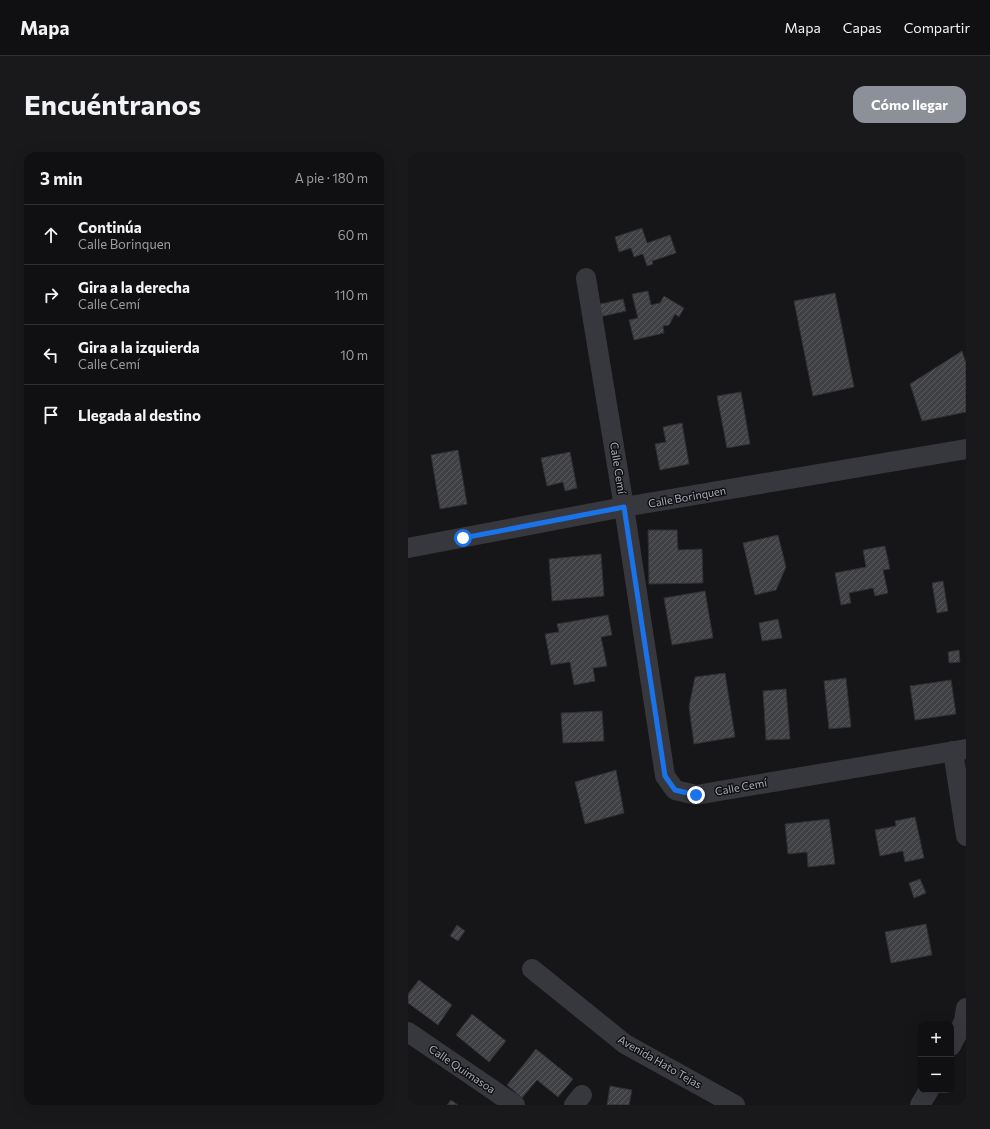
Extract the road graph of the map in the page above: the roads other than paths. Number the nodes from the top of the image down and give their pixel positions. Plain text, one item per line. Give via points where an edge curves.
1 (586, 278) dead end
2 (966, 449) edge
3 (624, 507) junction
4 (408, 548) edge
5 (959, 750) edge
6 (966, 836) edge
7 (532, 969) dead end
8 (965, 1017) edge
9 (408, 1032) edge
10 (954, 1040) edge
11 (928, 1093) edge
12 (515, 1105) edge
13 (735, 1105) edge
14 (920, 1105) edge

1 - 3 street, Calle Cemí
2 - 3 street, Calle Borinquen
3 - 4 street, Calle Borinquen
3 - 5 street, Calle Cemí via 665,776 675,790 696,795
5 - 6 street
7 - 13 street, Avenida Hato Tejas via 625,1044
8 - 10 street
9 - 12 street, Calle Quimasoa
11 - 14 street

